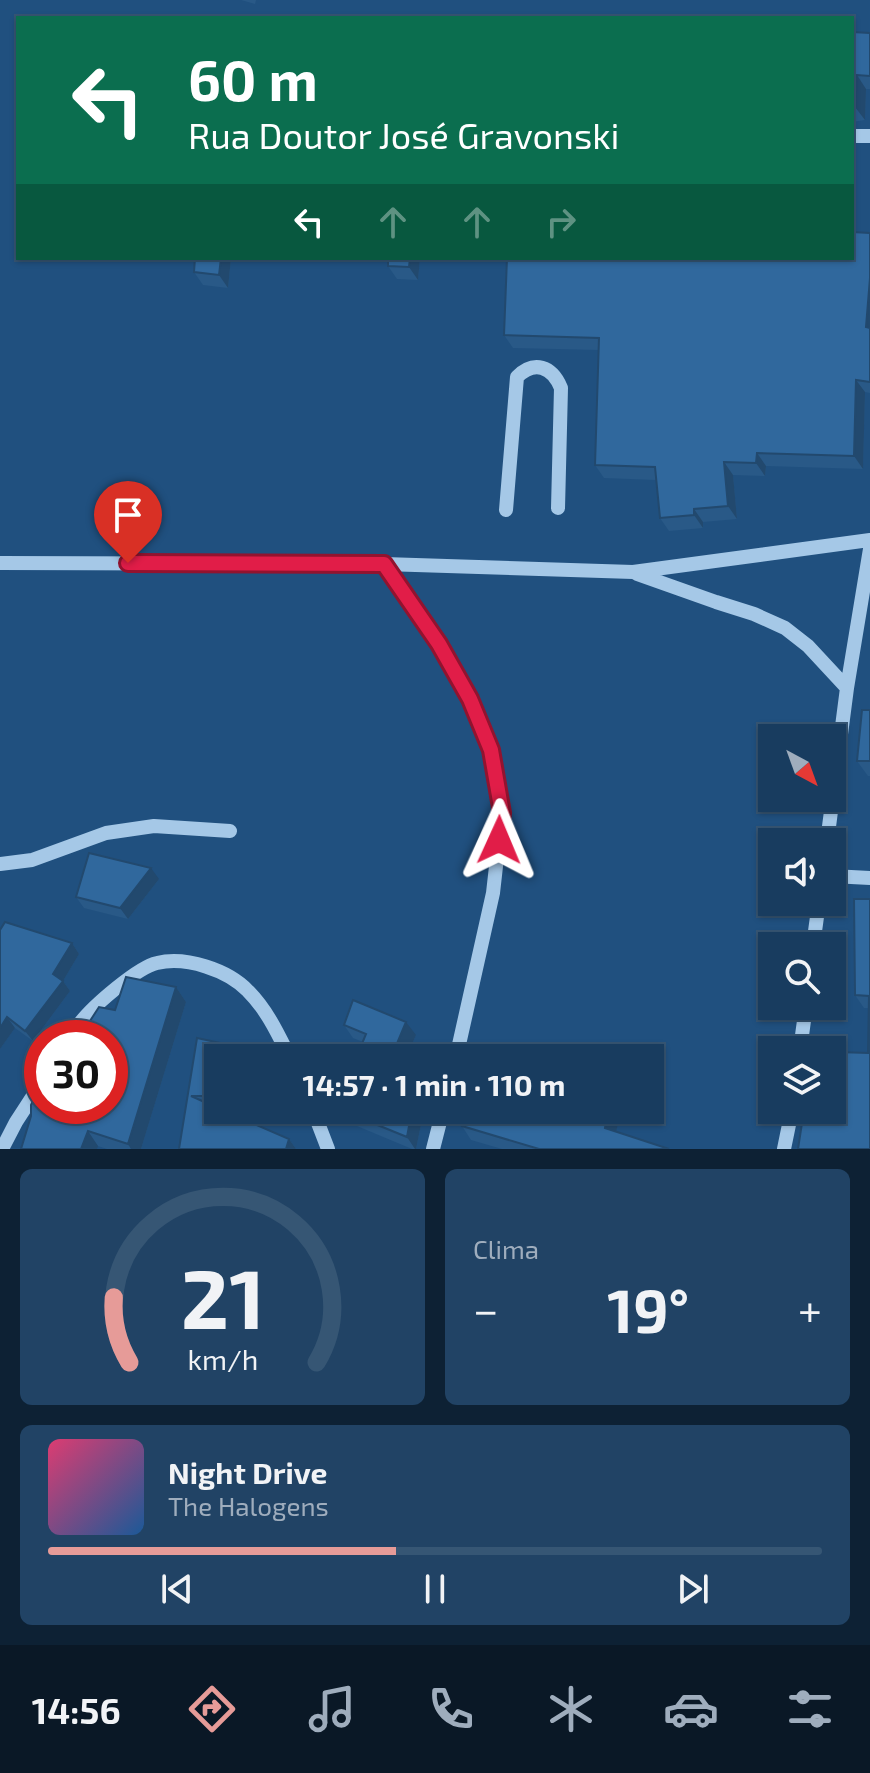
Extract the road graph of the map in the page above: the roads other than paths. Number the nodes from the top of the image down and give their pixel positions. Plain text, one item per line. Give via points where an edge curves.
1 (558, 508) dead end
2 (506, 510) dead end
3 (870, 540) edge
4 (870, 549) edge
5 (0, 563) edge
6 (384, 564) junction
7 (633, 572) junction
8 (847, 688) junction
9 (829, 828) edge
10 (230, 831) dead end
11 (0, 864) edge
12 (846, 877) edge
13 (870, 878) edge
14 (82, 1020) edge
15 (283, 1044) edge
16 (459, 1044) edge
17 (24, 1110) edge
18 (318, 1124) edge
19 (439, 1124) edge
20 (789, 1124) edge
21 (2, 1149) edge
22 (328, 1149) edge
23 (433, 1149) edge
24 (784, 1149) edge

1 - 2 street via 561,388 551,372 538,367 525,368 517,377
3 - 7 street
4 - 8 street
5 - 6 street
6 - 7 street
6 - 16 street via 470,699 491,750 502,813 493,893
7 - 8 street via 785,628
8 - 9 street
10 - 11 street via 154,826 106,833 32,860
12 - 13 street
14 - 15 street via 125,981 156,963 189,962 224,972 247,989
17 - 21 street
18 - 22 street
19 - 23 street
20 - 24 street

